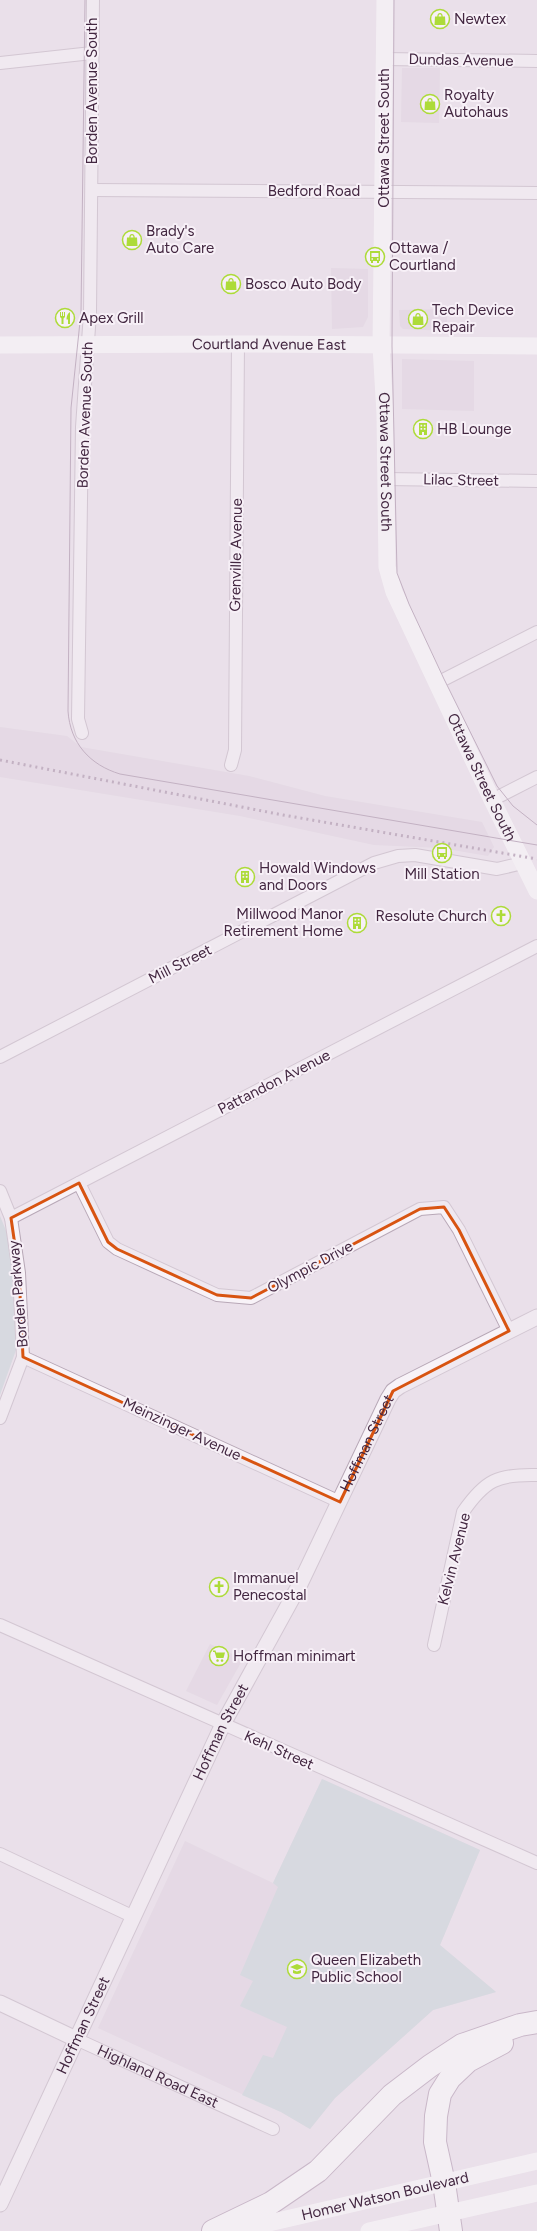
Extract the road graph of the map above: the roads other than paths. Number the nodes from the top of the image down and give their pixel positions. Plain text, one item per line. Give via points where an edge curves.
1 (93, 0) edge
2 (385, 0) edge
3 (92, 53) junction
4 (384, 59) junction
5 (537, 60) edge
6 (0, 63) edge
7 (92, 190) junction
8 (383, 191) junction
9 (537, 193) edge
10 (0, 344) edge
11 (87, 344) junction
12 (238, 344) junction
13 (381, 346) junction
14 (537, 346) edge
15 (386, 479) junction
16 (537, 481) edge
17 (537, 632) edge
18 (437, 683) junction
19 (82, 733) dead end
20 (231, 765) dead end
21 (537, 777) edge
22 (492, 800) junction
23 (523, 862) junction
24 (537, 891) edge
25 (537, 946) edge
26 (0, 1057) edge
27 (79, 1183) junction
28 (0, 1191) edge
29 (11, 1218) junction
30 (537, 1317) edge
31 (510, 1331) junction
32 (23, 1357) junction
33 (0, 1418) edge
34 (537, 1475) edge
35 (340, 1502) junction
36 (0, 1625) edge
37 (434, 1645) dead end
38 (223, 1724) junction
39 (0, 1854) edge
40 (537, 1863) edge
41 (134, 1917) junction
42 (0, 2003) edge
43 (537, 2022) edge
44 (537, 2027) edge
45 (76, 2039) junction
46 (273, 2129) dead end
47 (537, 2161) edge
48 (444, 2183) junction
49 (537, 2193) edge
50 (0, 2204) edge
51 (444, 2220) edge
52 (213, 2231) edge
53 (234, 2231) edge
54 (369, 2231) edge

1 - 3 street, Borden Avenue South
2 - 4 main road, Ottawa Street South
3 - 6 street
3 - 7 street, Borden Avenue South
4 - 5 street, Dundas Avenue
4 - 8 main road, Ottawa Street South
7 - 8 street, Bedford Road
7 - 11 street, Borden Avenue South
8 - 9 street, Bedford Road
8 - 13 main road, Ottawa Street South
10 - 11 main road, Courtland Avenue East
11 - 12 main road, Courtland Avenue East
11 - 19 street, Borden Avenue South via 82,427 78,719
12 - 13 main road, Courtland Avenue East
12 - 20 street, Grenville Avenue via 235,750
13 - 14 main road, Courtland Avenue East
13 - 15 main road, Ottawa Street South
15 - 16 street, Lilac Street
15 - 18 main road, Ottawa Street South via 389,579
17 - 18 street
18 - 22 main road, Ottawa Street South
21 - 22 street
22 - 23 main road, Ottawa Street South
23 - 24 main road, Ottawa Street South
23 - 26 street, Mill Street via 497,869 415,855 374,862
25 - 27 street, Pattandon Avenue
27 - 29 street, Pattandon Avenue
27 - 31 street, Olympic Drive via 108,1242 117,1249 217,1296 251,1298 420,1209 444,1207 459,1230
28 - 29 street, Borden Parkway
29 - 32 street, Borden Parkway via 19,1274
30 - 31 street, Hoffman Street
31 - 35 street, Hoffman Street via 393,1391
32 - 33 street, Borden Parkway
32 - 35 street, Meinzinger Avenue
34 - 37 street, Kelvin Avenue via 503,1476 474,1496 463,1512
35 - 38 street, Hoffman Street via 300,1584
36 - 38 street, Kehl Street
38 - 40 street, Kehl Street
38 - 41 street, Hoffman Street
39 - 41 street
41 - 45 street, Hoffman Street
42 - 45 street, Highland Road East
43 - 52 highway via 520,2025 462,2045 443,2057 392,2095 318,2171 271,2203
44 - 48 highway via 468,2061 450,2078 440,2094 436,2116 436,2142
45 - 46 street, Highland Road East
45 - 50 street, Hoffman Street
47 - 48 main road, Homer Watson Boulevard
48 - 51 highway
48 - 53 main road, Homer Watson Boulevard
49 - 51 main road, Homer Watson Boulevard
51 - 54 main road, Homer Watson Boulevard

